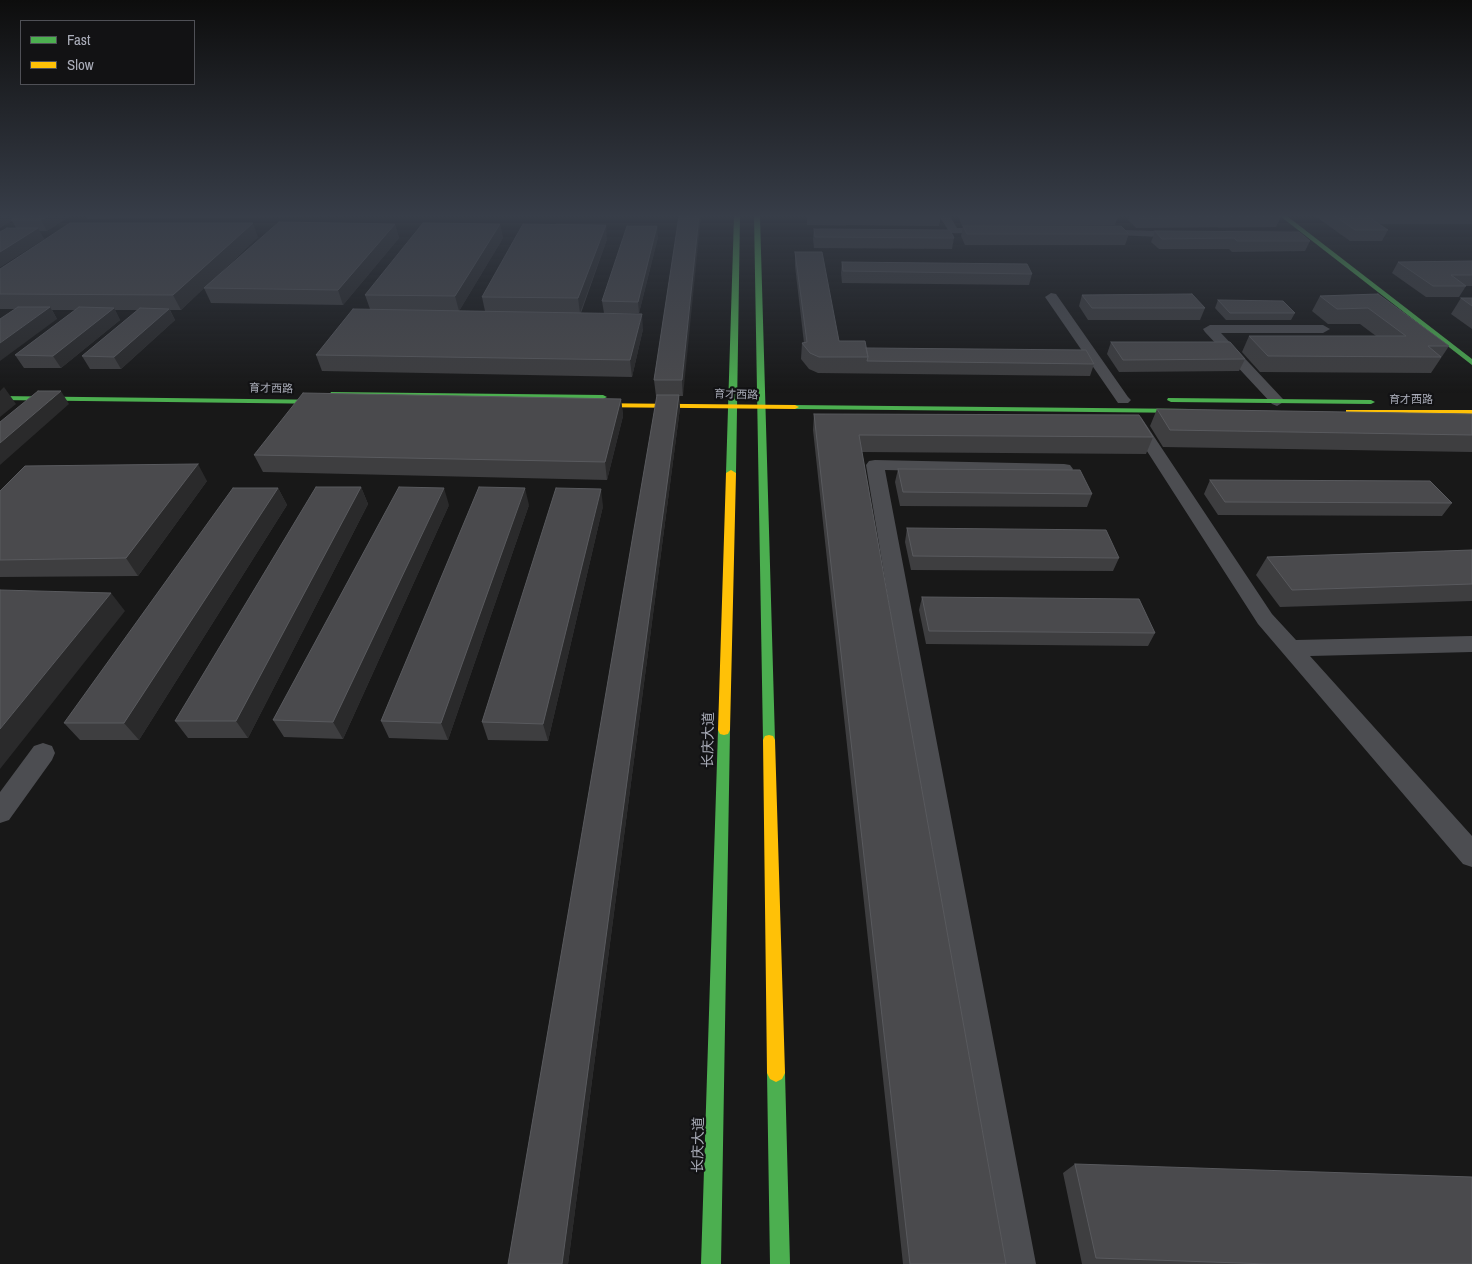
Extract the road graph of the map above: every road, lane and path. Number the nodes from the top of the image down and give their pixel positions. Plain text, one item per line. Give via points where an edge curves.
1 (735, 275) edge
2 (758, 275) edge
3 (1359, 275) edge
4 (1368, 275) edge
5 (1051, 297) dead end
6 (1323, 328) dead end
7 (1472, 355) edge
8 (1472, 363) edge
9 (0, 390) edge
10 (0, 398) edge
11 (1277, 401) junction
12 (1472, 402) edge
13 (732, 403) junction
14 (761, 403) junction
15 (1126, 405) junction
16 (1472, 413) edge
17 (1064, 469) edge
18 (1472, 644) edge
19 (1291, 648) junction
20 (43, 753) dead end
21 (0, 812) edge
22 (1472, 855) edge
23 (711, 1264) edge
24 (780, 1264) edge
25 (1017, 1264) edge

1 - 13 main road, 长庆大道
2 - 14 main road
3 - 8 main road
4 - 7 main road
5 - 15 street
6 - 11 street via 1210,329
9 - 13 main road, 育才西路
10 - 13 main road, 育才西路
11 - 12 main road, 育才西路
11 - 15 main road, 育才西路
13 - 14 main road, 育才西路
13 - 23 main road, 长庆大道
14 - 15 main road, 育才西路
14 - 24 main road
15 - 16 main road, 育才西路
15 - 19 street via 1265,619
17 - 25 street via 874,465
18 - 19 street
19 - 22 street
20 - 21 street

